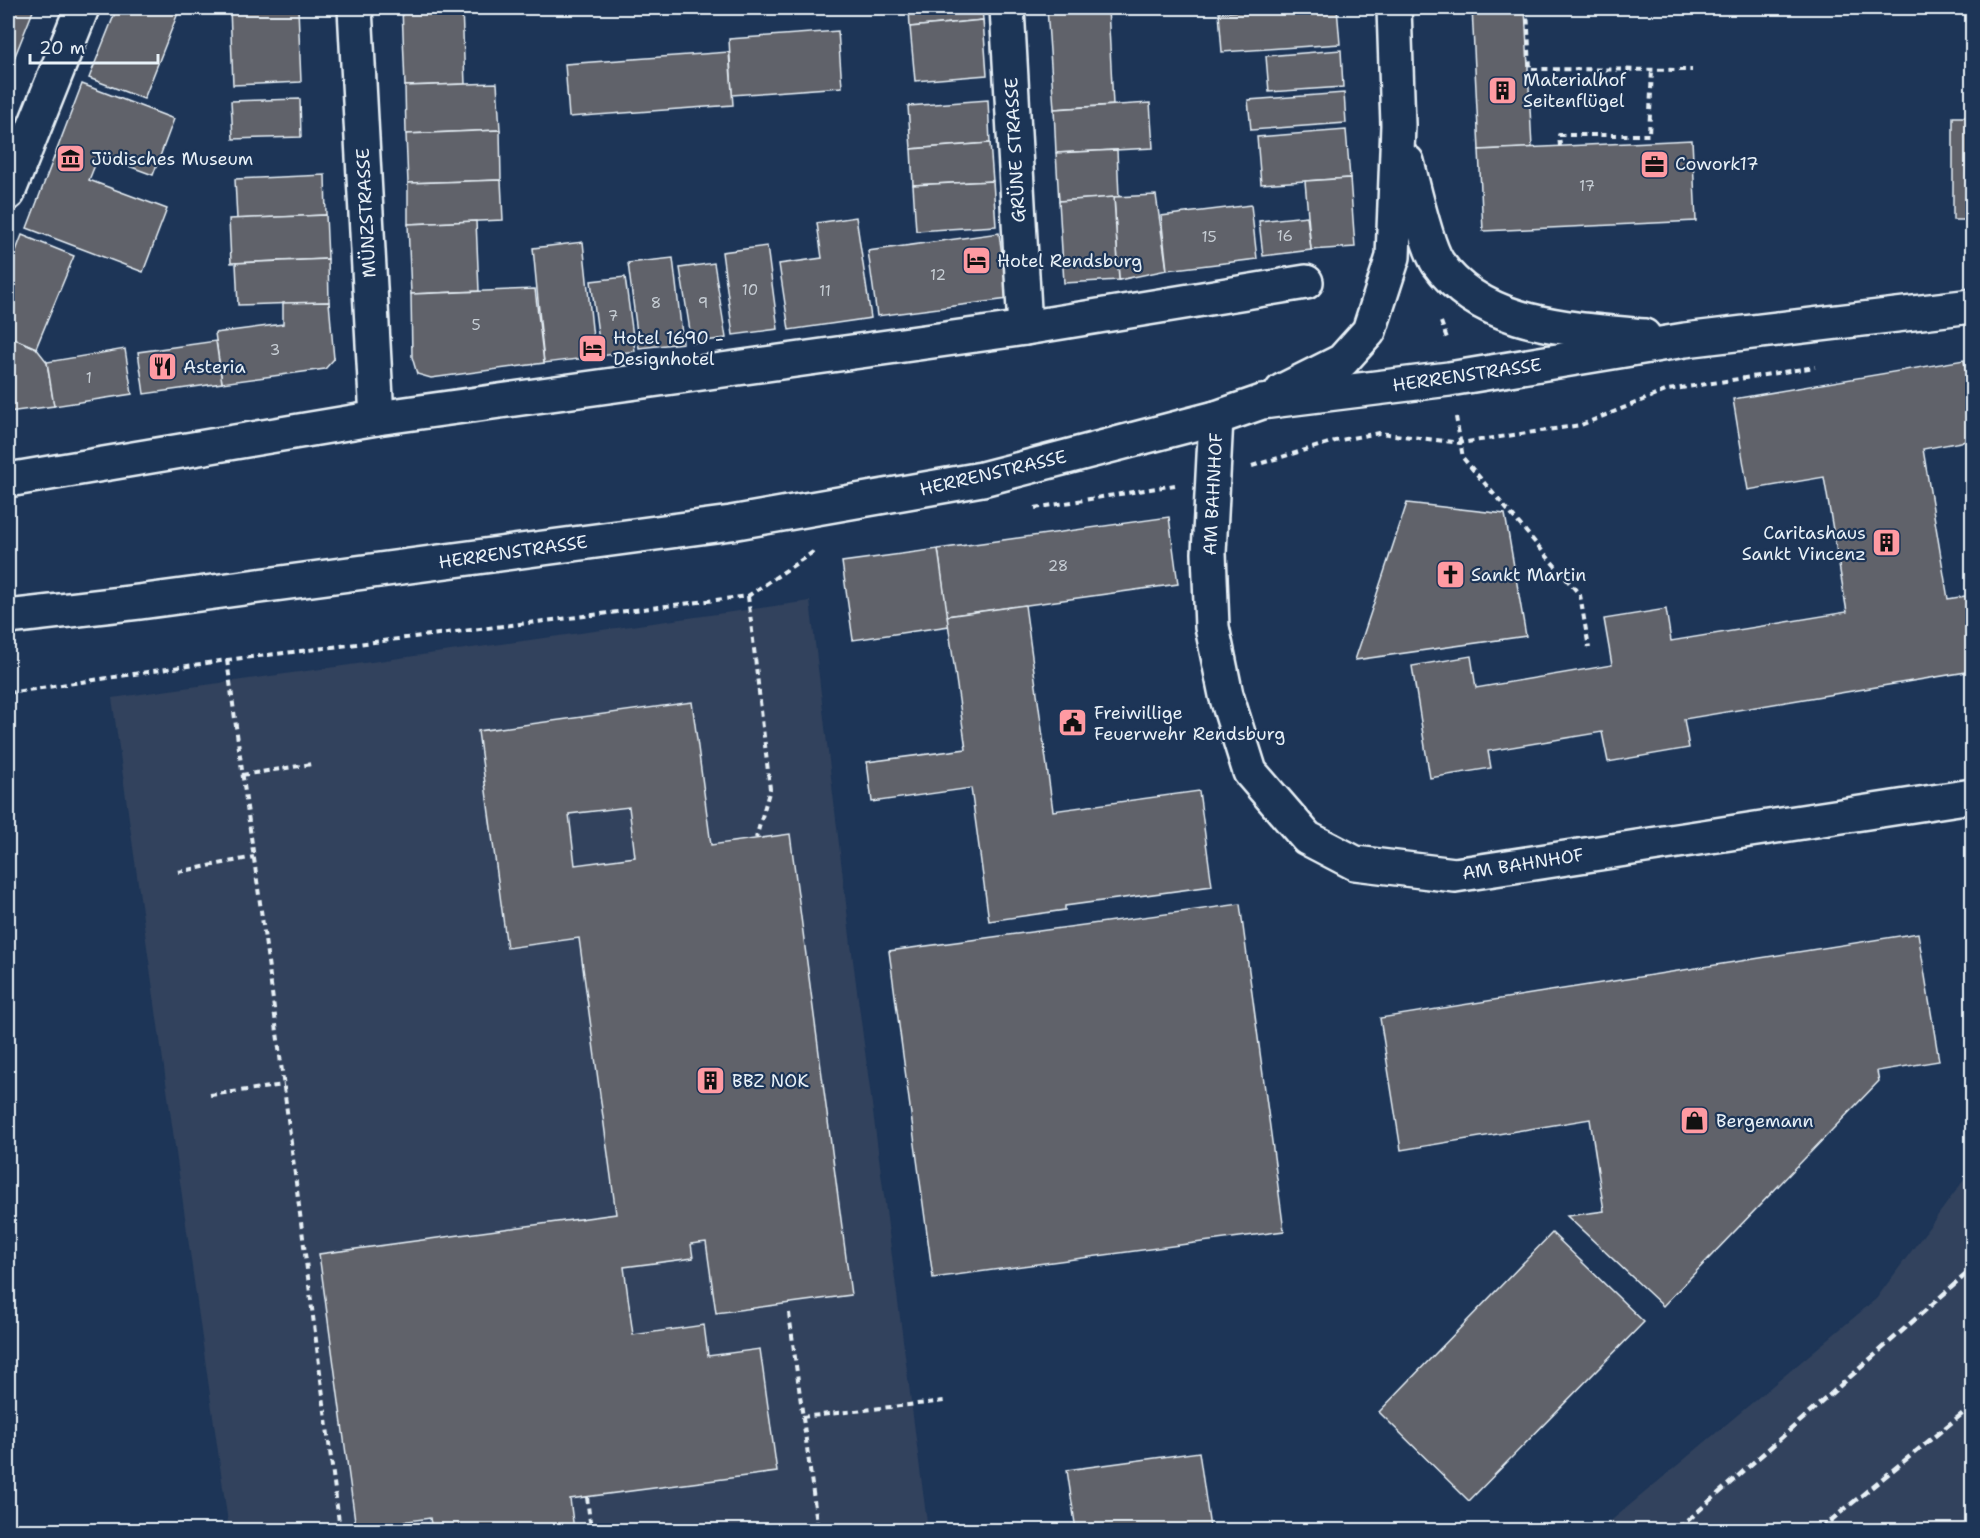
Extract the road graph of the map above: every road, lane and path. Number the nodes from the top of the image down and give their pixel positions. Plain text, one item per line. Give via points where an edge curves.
1 (82, 8) edge
2 (355, 8) edge
3 (1007, 8) edge
4 (1394, 8) edge
5 (1527, 8) edge
6 (1652, 69) junction
7 (1692, 70) dead end
8 (1398, 125) junction
9 (1560, 146) dead end
10 (8, 193) edge
11 (1306, 282) dead end
12 (1972, 306) edge
13 (1025, 328) junction
14 (1684, 340) junction
15 (1820, 366) dead end
16 (1262, 402) junction
17 (377, 418) junction
18 (1216, 418) junction
19 (1463, 458) dead end
20 (1214, 478) junction
21 (8, 480) edge
22 (1026, 510) dead end
23 (826, 543) dead end
24 (748, 596) junction
25 (8, 617) edge
26 (1588, 648) dead end
27 (227, 660) junction
28 (8, 693) edge
29 (312, 764) dead end
30 (242, 775) junction
31 (1972, 796) edge
32 (756, 838) dead end
33 (254, 857) junction
34 (178, 872) dead end
35 (284, 1085) junction
36 (210, 1095) dead end
37 (789, 1313) dead end
38 (944, 1401) dead end
39 (802, 1417) junction
40 (587, 1497) dead end
41 (340, 1530) edge
42 (591, 1530) edge
43 (818, 1530) edge

1 - 10 street
2 - 17 street, MÜNZSTRASSE
3 - 13 street, GRÜNE STRASSE
4 - 8 street
5 - 6 path via 1530,69
6 - 7 path
6 - 9 path via 1649,135 1559,135
8 - 14 street via 1419,209 1438,262 1477,301 1541,325
8 - 16 street via 1393,257 1369,331 1342,361
11 - 13 street
12 - 14 street, HERRENSTRASSE
13 - 17 street
14 - 16 street, HERRENSTRASSE via 1449,379
15 - 20 path via 1668,390 1591,421 1559,428 1460,443 1379,433 1335,441
16 - 18 street, HERRENSTRASSE
17 - 21 street
18 - 20 street, AM BAHNHOF
18 - 25 street, HERRENSTRASSE via 982,479 731,523
19 - 26 path via 1580,595
20 - 22 path
20 - 31 street, AM BAHNHOF via 1209,553 1212,627 1226,695 1250,772 1307,838 1355,863 1455,875
23 - 24 path
24 - 27 path
24 - 32 path via 770,789
27 - 28 path
27 - 30 path
29 - 30 path
30 - 33 path
33 - 34 path
33 - 35 path
35 - 36 path
35 - 41 path
37 - 39 path
38 - 39 path
39 - 43 path
40 - 42 path

